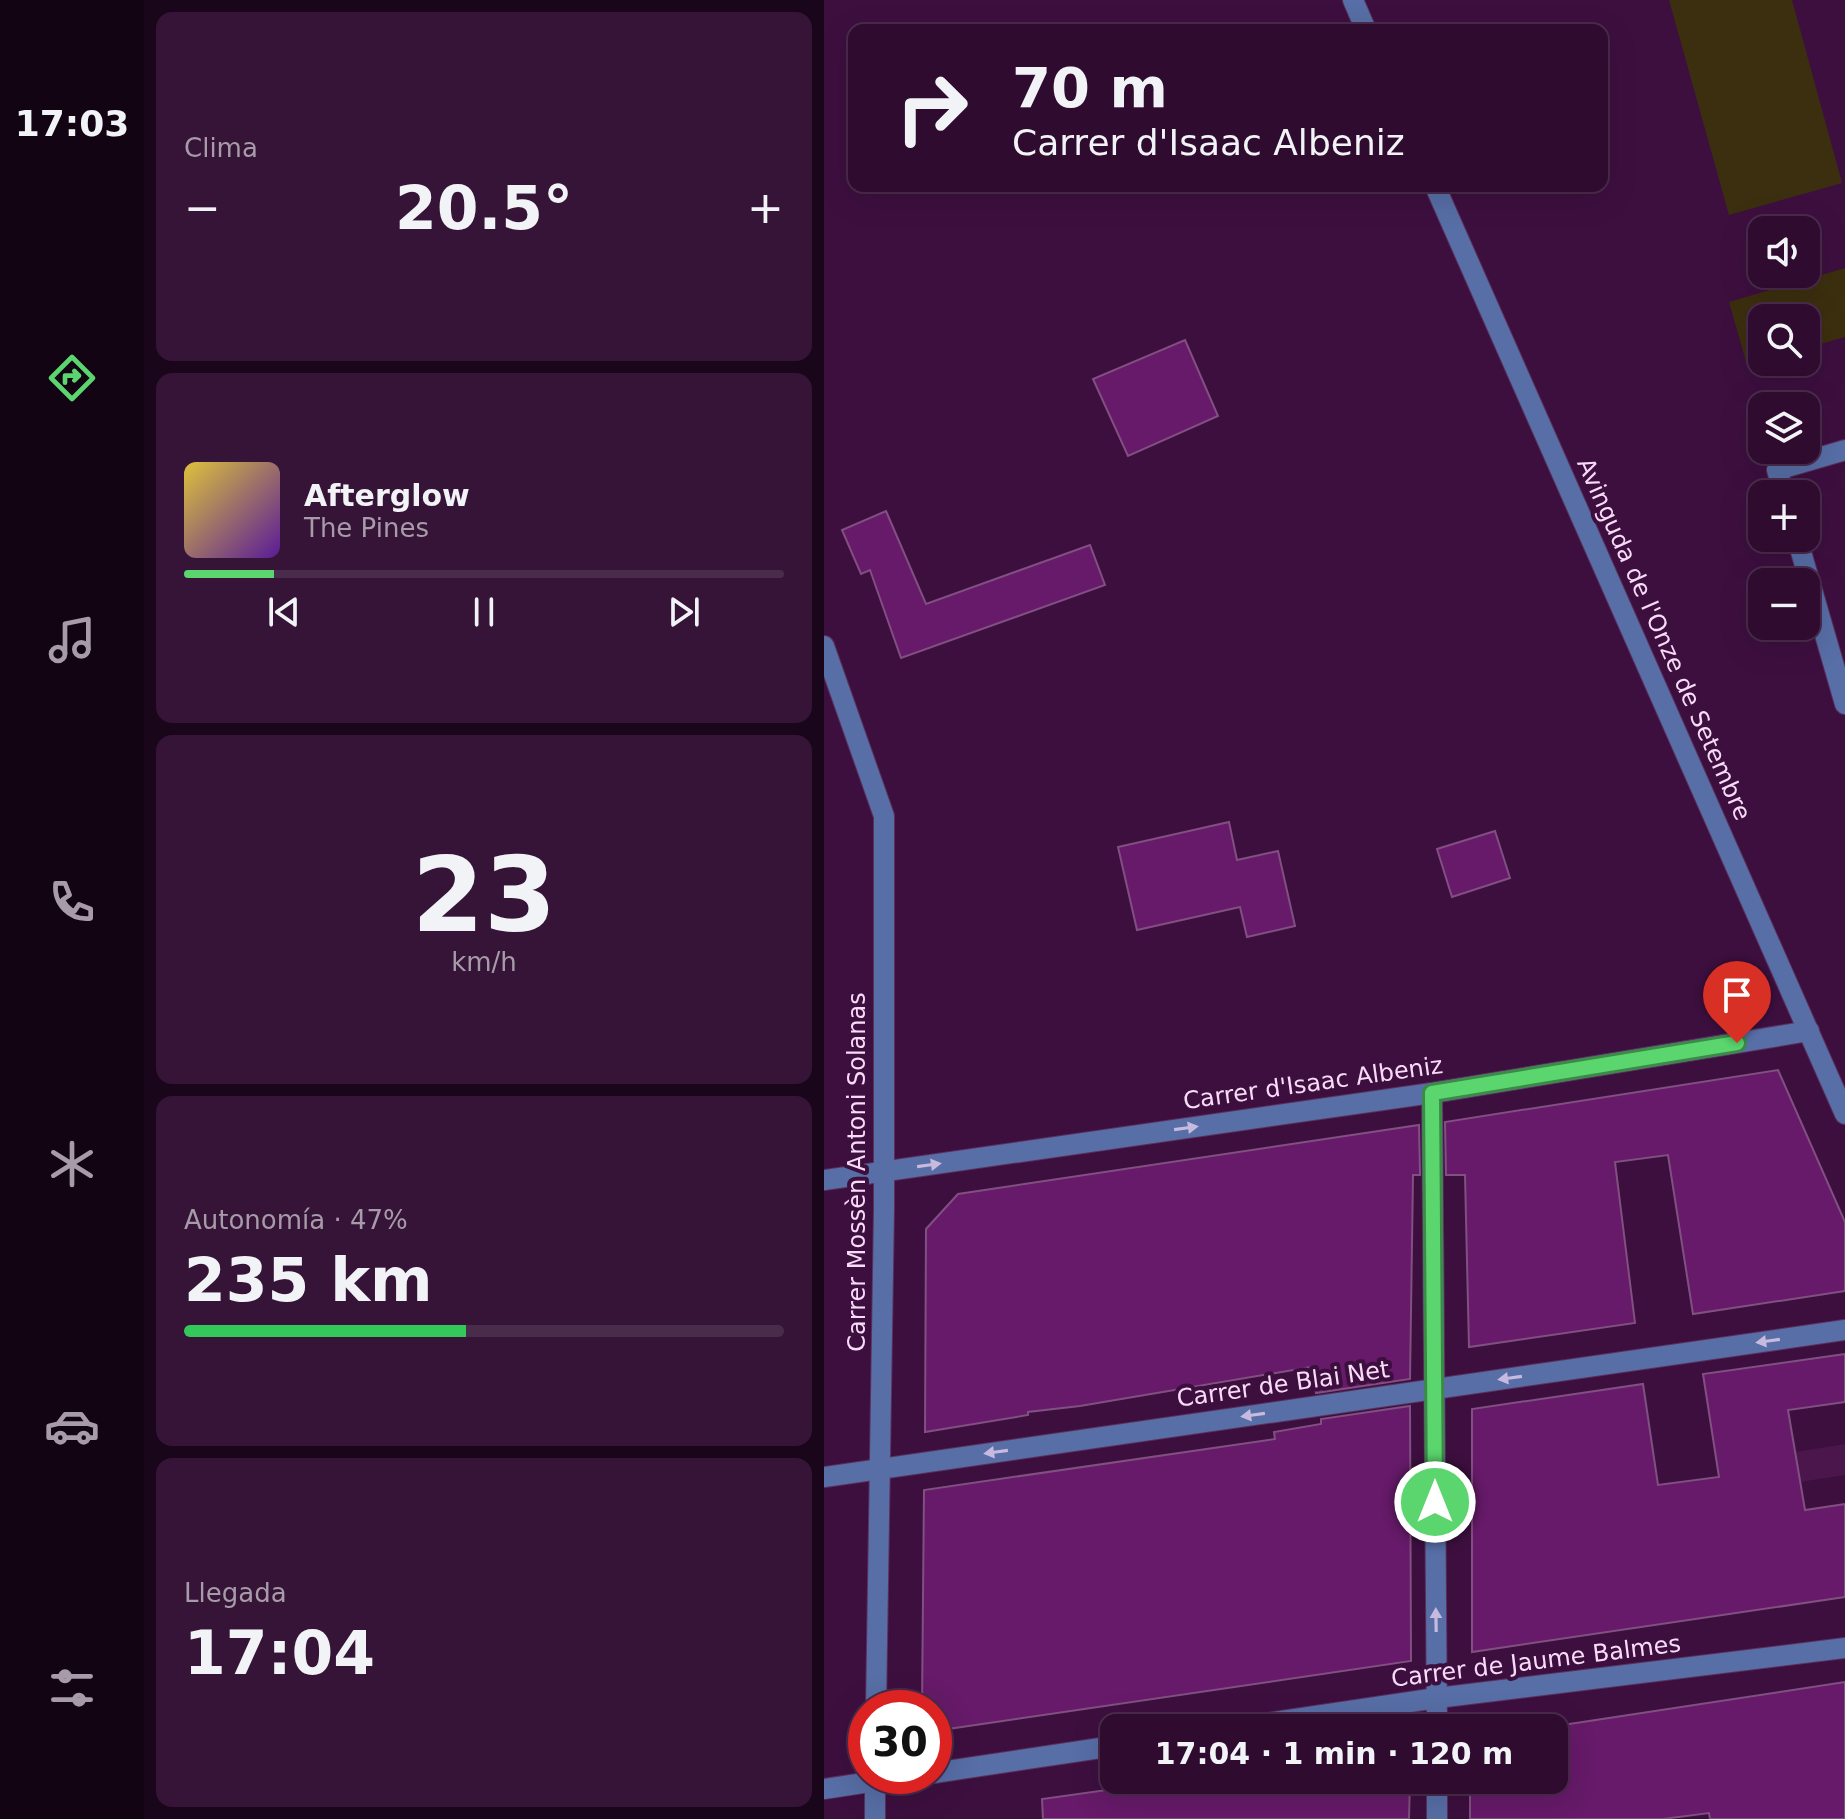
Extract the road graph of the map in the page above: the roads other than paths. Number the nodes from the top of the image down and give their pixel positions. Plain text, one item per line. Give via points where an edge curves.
1 (1353, 0) edge
2 (1363, 24) edge
3 (1438, 192) edge
4 (1845, 450) edge
5 (1780, 480) edge
6 (1801, 552) edge
7 (824, 646) edge
8 (1845, 704) edge
9 (1809, 1031) junction
10 (1432, 1093) junction
11 (1845, 1114) edge
12 (884, 1171) junction
13 (824, 1180) edge
14 (1845, 1330) edge
15 (1434, 1389) junction
16 (880, 1469) junction
17 (824, 1477) edge
18 (1845, 1648) edge
19 (876, 1690) edge
20 (1437, 1698) junction
21 (1329, 1714) edge
22 (1437, 1714) edge
23 (1100, 1748) edge
24 (952, 1770) edge
25 (848, 1784) edge
26 (824, 1789) edge
27 (875, 1794) edge
28 (1437, 1794) edge
29 (875, 1819) edge
30 (1437, 1819) edge

1 - 2 street
3 - 9 street, Avinguda de l'Onze de Setembre
4 - 5 street via 1777,470
6 - 8 street
7 - 12 street, Carrer Mossèn Antoni Solanas via 884,816
9 - 10 street, Carrer d'Isaac Albeniz
9 - 11 street, Avinguda de l'Onze de Setembre
12 -> 10 street, Carrer d'Isaac Albeniz
10 - 15 street
12 - 13 street, Carrer d'Isaac Albeniz
12 - 16 street, Carrer Mossèn Antoni Solanas
14 -> 15 street, Carrer de Blai Net
15 -> 16 street, Carrer de Blai Net
20 -> 15 street
16 - 17 street, Carrer de Blai Net
16 - 19 street, Carrer Mossèn Antoni Solanas
18 - 20 street, Carrer de Jaume Balmes
20 - 21 street, Carrer de Jaume Balmes
20 - 22 street
23 - 24 street
25 - 26 street
27 - 29 street
28 - 30 street

